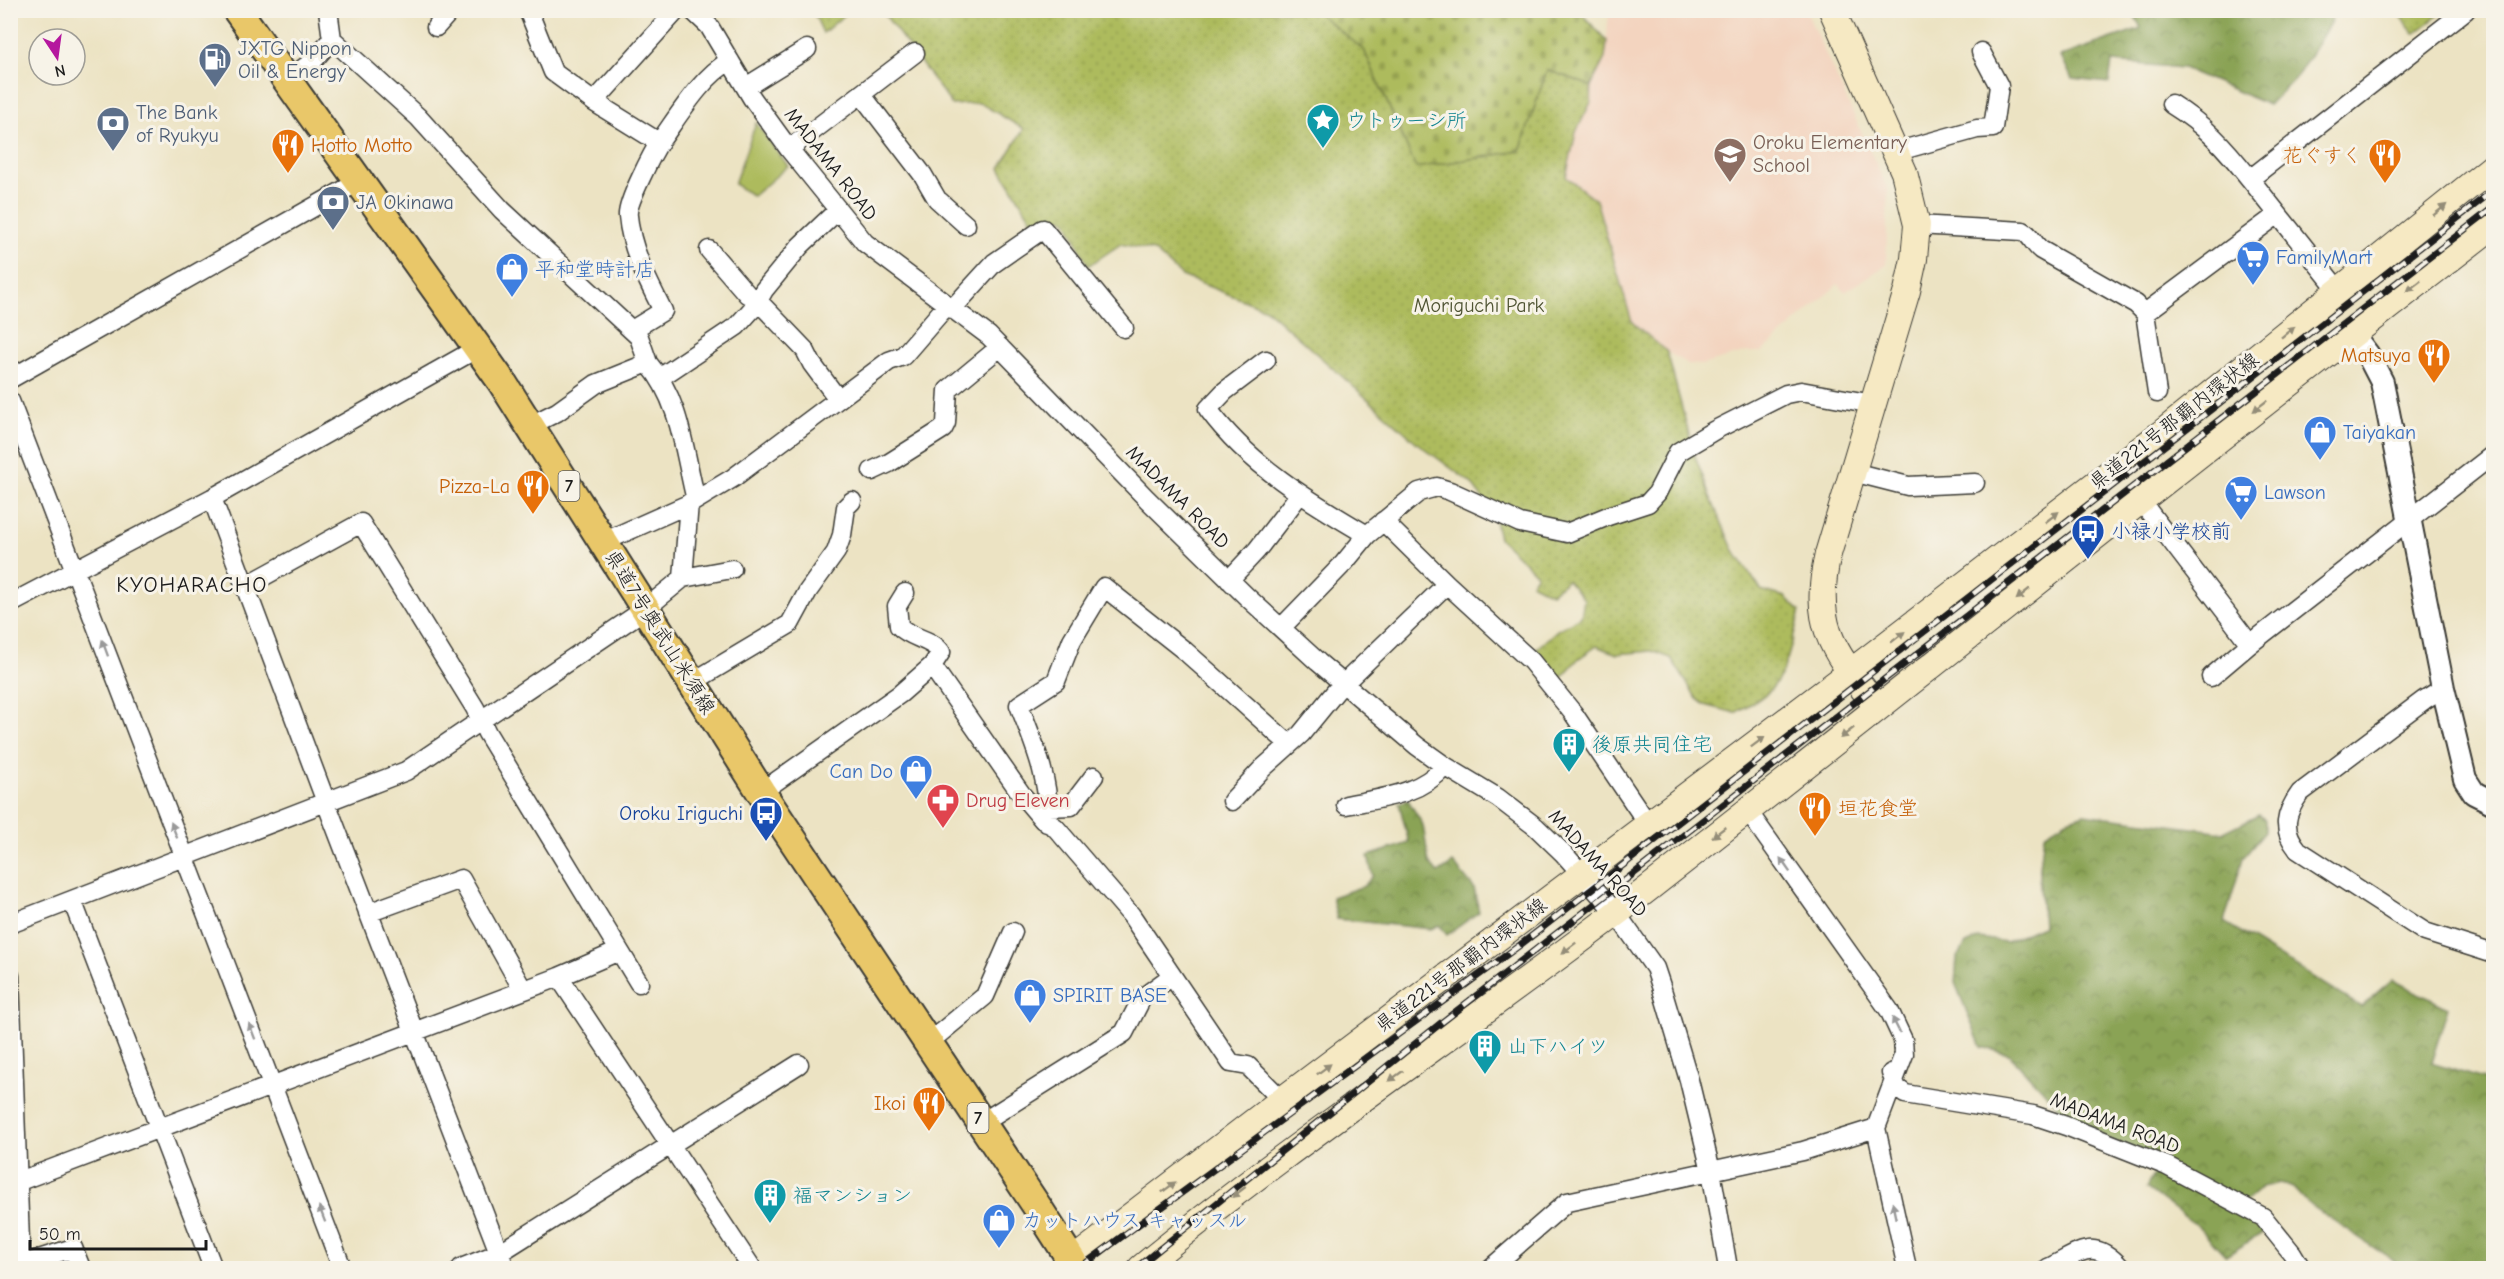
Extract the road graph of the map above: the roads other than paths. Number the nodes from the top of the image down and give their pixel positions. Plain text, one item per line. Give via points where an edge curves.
1 (237, 10) edge
2 (328, 10) edge
3 (451, 10) edge
4 (677, 10) edge
5 (1832, 10) edge
6 (2466, 10) edge
7 (532, 12) edge
8 (699, 13) edge
9 (436, 27) dead end
10 (332, 39) junction
11 (807, 49) dead end
12 (1981, 52) dead end
13 (915, 53) dead end
14 (730, 61) junction
15 (286, 81) junction
16 (746, 87) junction
17 (861, 94) junction
18 (594, 102) junction
19 (2171, 104) dead end
20 (661, 140) junction
21 (789, 149) junction
22 (1895, 152) junction
23 (2493, 166) edge
24 (2250, 179) junction
25 (358, 182) junction
26 (837, 211) junction
27 (2277, 215) junction
28 (966, 225) dead end
29 (1917, 225) junction
30 (2493, 225) edge
31 (709, 250) dead end
32 (2339, 291) junction
33 (757, 300) junction
34 (950, 307) junction
35 (2145, 313) junction
36 (1124, 328) dead end
37 (632, 330) junction
38 (2352, 334) junction
39 (1000, 347) junction
40 (478, 348) junction
41 (1266, 360) dead end
42 (648, 363) junction
43 (661, 377) junction
44 (10, 379) edge
45 (2157, 393) dead end
46 (838, 399) junction
47 (10, 401) edge
48 (1873, 404) junction
49 (531, 425) junction
50 (2493, 454) edge
51 (872, 471) dead end
52 (1853, 472) junction
53 (1976, 483) dead end
54 (1300, 494) junction
55 (212, 498) junction
56 (2140, 500) junction
57 (692, 501) junction
58 (852, 501) dead end
59 (2408, 519) junction
60 (1383, 521) junction
61 (1368, 535) junction
62 (603, 542) junction
63 (76, 569) junction
64 (732, 569) dead end
65 (683, 578) junction
66 (1229, 580) junction
67 (1447, 584) junction
68 (244, 587) junction
69 (905, 593) dead end
70 (10, 603) edge
71 (644, 610) junction
72 (1281, 628) junction
73 (2250, 644) junction
74 (932, 666) junction
75 (1851, 672) junction
76 (2211, 677) dead end
77 (691, 683) junction
78 (1343, 685) junction
79 (2443, 688) junction
80 (1878, 708) junction
81 (481, 720) junction
82 (1289, 744) junction
83 (1445, 766) junction
84 (1094, 776) dead end
85 (761, 792) junction
86 (1232, 801) dead end
87 (326, 803) junction
88 (2493, 803) edge
89 (1346, 806) dead end
90 (1747, 810) junction
91 (1048, 815) junction
92 (1648, 824) junction
93 (185, 858) junction
94 (1582, 874) junction
95 (72, 900) junction
96 (368, 913) junction
97 (1616, 913) junction
98 (10, 924) edge
99 (1013, 932) dead end
100 (619, 951) junction
101 (2493, 954) edge
102 (10, 976) edge
103 (1172, 976) junction
104 (559, 977) junction
105 (639, 983) dead end
106 (523, 990) junction
107 (413, 1031) junction
108 (928, 1043) junction
109 (799, 1064) dead end
110 (1892, 1077) junction
111 (273, 1085) junction
112 (1282, 1100) junction
113 (981, 1123) junction
114 (160, 1128) junction
115 (1876, 1128) junction
116 (672, 1144) junction
117 (1711, 1171) junction
118 (17, 1182) junction
119 (1511, 1260) edge
120 (502, 1261) edge
121 (20, 1267) edge
122 (1073, 1267) edge
123 (81, 1269) edge
124 (213, 1269) edge
125 (342, 1269) edge
126 (461, 1269) edge
127 (752, 1269) edge
128 (1141, 1269) edge
129 (1491, 1269) edge
130 (1728, 1269) edge
131 (1906, 1269) edge
132 (2048, 1269) edge
133 (2121, 1269) edge
134 (2301, 1269) edge

1 - 15 main road, 県道7号奥武山米須線 / 7
2 - 10 street
3 - 9 street
4 - 18 street
5 - 22 main road
6 - 24 street
7 - 18 street via 553,72
8 - 14 street, MADAMA ROAD
10 - 15 street via 312,62
10 - 37 street via 418,117 502,210
11 - 16 street
12 - 22 street via 1999,86 1993,128
13 - 17 street
14 - 16 street, MADAMA ROAD
14 - 20 street via 693,96
15 - 25 main road, 県道7号奥武山米須線 / 7
16 - 21 street, MADAMA ROAD
17 - 21 street
17 - 28 street via 937,199
18 - 20 street
19 - 24 street via 2219,140
20 - 37 street via 627,214 639,263 663,311
21 - 26 street, MADAMA ROAD
22 - 29 main road
32 -> 23 main road, 県道221号那覇内環状線
24 - 27 street
25 - 40 main road, 県道7号奥武山米須線 / 7
25 - 44 street
26 - 33 street via 800,246
26 - 34 street, MADAMA ROAD via 866,243
27 - 32 street
27 - 35 street
29 - 35 street via 2023,231 2035,245
29 - 48 main road via 1912,275
30 -> 38 main road, 県道221号那覇内環状線
31 - 33 street via 747,294
75 -> 32 main road, 県道221号那覇内環状線
33 - 43 street via 737,326
33 - 46 street via 805,350
34 - 36 street via 994,263 1042,229
34 - 39 street, MADAMA ROAD
34 - 46 street via 903,356
35 - 45 street
37 - 42 street via 639,336
38 -> 56 main road, 県道221号那覇内環状線
38 - 59 street via 2382,382
39 - 51 street via 948,390 943,429
39 - 66 street, MADAMA ROAD
40 - 49 main road, 県道7号奥武山米須線 / 7
40 - 55 street
41 - 54 street via 1208,409 1237,443
42 - 43 street
42 - 49 street via 596,384
43 - 57 street via 677,419
46 - 57 street via 733,478
47 - 63 street
48 - 52 main road
48 - 60 street via 1801,391 1786,394 1678,452 1648,503 1568,533 1520,523 1437,487 1419,492
49 - 62 main road, 県道7号奥武山米須線 / 7
50 - 59 street
52 - 53 street via 1908,486
52 - 75 main road via 1822,582 1826,630
54 - 61 street
54 - 66 street
55 - 63 street
55 - 68 street
56 - 73 street
56 -> 80 main road, 県道221号那覇内環状線
57 - 62 street
57 - 65 street
58 - 77 street via 846,507 836,552 790,624
59 - 73 street
59 - 79 street
60 - 61 street
60 - 67 street
61 - 72 street
62 - 71 main road, 県道7号奥武山米須線 / 7
63 - 70 street
93 -> 63 street
64 - 65 street
65 - 71 street
66 - 72 street, MADAMA ROAD
67 - 78 street
67 - 92 street via 1531,661 1573,714
68 - 81 street via 361,523
68 - 87 street
69 - 74 street via 897,606 899,626 941,652
71 - 77 main road, 県道7号奥武山米須線 / 7
71 - 81 street
72 - 78 street, MADAMA ROAD
73 - 76 street
74 - 85 street via 900,694
74 - 91 street via 1022,795
75 - 80 main road
92 -> 75 main road, 県道221号那覇内環状線
77 - 85 main road, 県道7号奥武山米須線 / 7
78 - 82 street
78 - 83 street, MADAMA ROAD
79 - 88 street via 2465,779 2474,793
79 - 101 street via 2300,793 2286,814 2288,829 2298,850 2426,932
80 -> 90 main road, 県道221号那覇内環状線
81 - 87 street via 406,771
81 - 100 street
82 - 86 street
82 - 91 street via 1185,651 1104,587 1072,640 1056,681 1019,705 1037,754
83 - 89 street via 1429,781 1404,793
83 - 94 street, MADAMA ROAD via 1517,811
84 - 91 street via 1071,806
85 - 108 main road, 県道7号奥武山米須線 / 7
87 - 93 street
87 - 96 street
90 -> 97 main road, 県道221号那覇内環状線
110 -> 90 street via 1904,1054 1899,1028
91 - 103 street via 1131,915
92 - 94 main road, 県道221号那覇内環状線
93 - 95 street
111 -> 93 street
94 - 97 street, MADAMA ROAD
112 -> 94 main road, 県道221号那覇内環状線
95 - 98 street
95 - 114 street
96 - 106 street via 461,879
96 - 107 street
97 - 117 street, MADAMA ROAD via 1655,968
97 -> 128 main road, 県道221号那覇内環状線 via 1284,1158
99 - 108 street via 986,996
100 - 104 street
100 - 105 street
102 - 118 street
103 - 112 street via 1231,1063 1248,1066
103 - 113 street via 1142,998 1124,1033
104 - 106 street
104 - 116 street
106 - 107 street
107 - 111 street
107 - 120 street
108 - 113 main road, 県道7号奥武山米須線 / 7
109 - 116 street
110 - 115 street
110 - 134 street, MADAMA ROAD via 1905,1094 2033,1115 2167,1166 2263,1217
111 - 114 street
125 -> 111 street
122 -> 112 main road, 県道221号那覇内環状線
113 - 122 main road, 県道7号奥武山米須線 / 7
114 - 118 street
114 - 124 street
115 - 117 street via 1803,1151
131 -> 115 street
116 - 120 street
116 - 127 street
117 - 119 street via 1567,1202
117 - 130 street, MADAMA ROAD
118 - 121 street
119 - 129 street
120 - 126 street
121 - 123 street via 73,1248
132 - 133 street via 2090,1249 2113,1258

